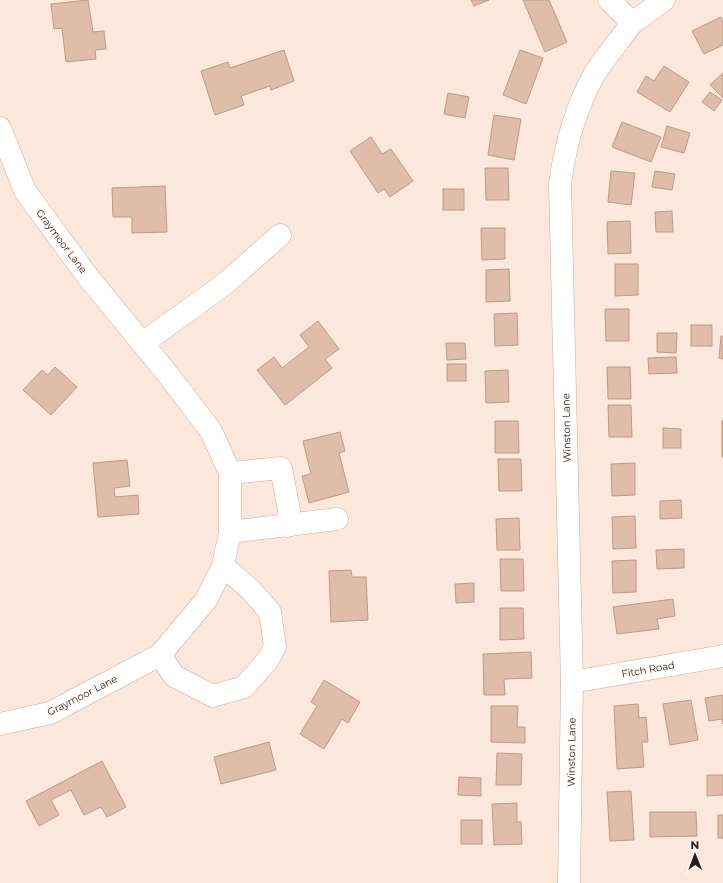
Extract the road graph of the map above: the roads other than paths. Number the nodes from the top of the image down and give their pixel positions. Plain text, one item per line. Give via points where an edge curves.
1 (609, 0) edge
2 (664, 0) edge
3 (632, 23) junction
4 (0, 128) edge
5 (280, 235) dead end
6 (143, 343) junction
7 (230, 473) junction
8 (337, 519) dead end
9 (288, 526) junction
10 (230, 532) junction
11 (223, 566) junction
12 (160, 655) junction
13 (723, 656) edge
14 (572, 682) junction
15 (0, 724) edge
16 (569, 883) edge

1 - 3 street
2 - 3 street, Winston Lane
3 - 14 street, Winston Lane via 595,73 574,119 560,184
4 - 6 street, Graymoor Lane via 25,190 88,277
5 - 6 street via 226,282
6 - 7 street, Graymoor Lane via 211,431
7 - 9 street via 281,468 289,510
7 - 10 street, Graymoor Lane
8 - 9 street
9 - 10 street
10 - 11 street, Graymoor Lane
11 - 12 street, Graymoor Lane via 206,600
11 - 12 street via 251,590 270,612 275,647 267,661 244,687 213,696 174,676
12 - 15 street, Graymoor Lane via 50,713
13 - 14 street, Fitch Road
14 - 16 street, Winston Lane

